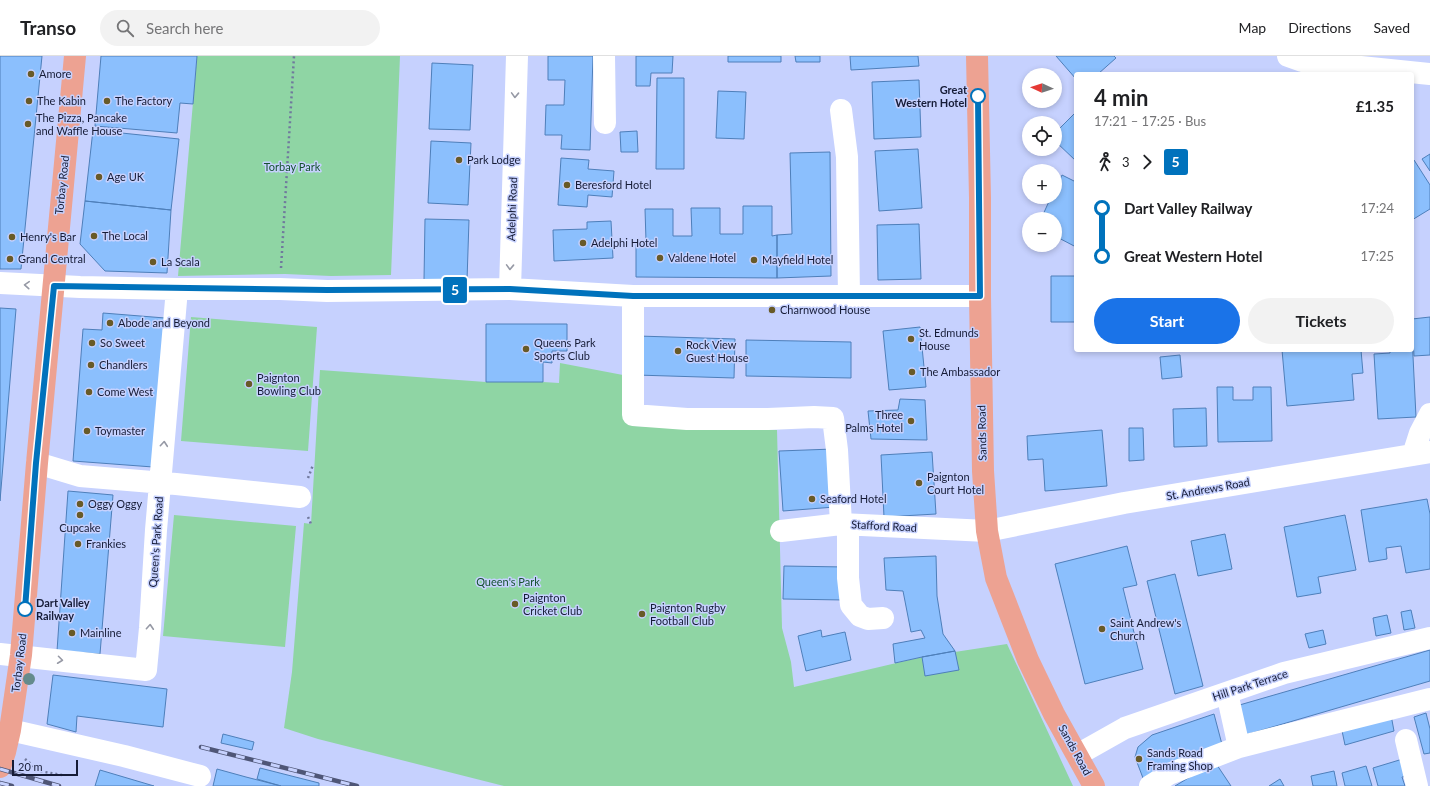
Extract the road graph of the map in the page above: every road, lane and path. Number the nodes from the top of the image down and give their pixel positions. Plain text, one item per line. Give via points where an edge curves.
1 (75, 56) edge
2 (294, 56) edge
3 (516, 56) edge
4 (604, 56) edge
5 (977, 56) edge
6 (1288, 56) edge
7 (1410, 72) edge
8 (1414, 72) edge
9 (1430, 74) edge
10 (841, 110) dead end
11 (605, 123) dead end
12 (0, 283) edge
13 (54, 286) junction
14 (177, 289) junction
15 (280, 289) junction
16 (510, 289) junction
17 (633, 296) junction
18 (849, 296) junction
19 (980, 296) junction
20 (1430, 414) edge
21 (1421, 454) edge
22 (36, 463) junction
23 (161, 483) junction
24 (300, 497) dead end
25 (844, 524) junction
26 (781, 531) dead end
27 (987, 531) junction
28 (883, 618) dead end
29 (1430, 638) edge
30 (10, 654) edge
31 (1227, 693) junction
32 (1430, 699) edge
33 (10, 730) junction
34 (1406, 740) dead end
35 (1239, 747) junction
36 (1078, 755) junction
37 (2, 759) edge
38 (62, 775) dead end
39 (200, 776) dead end
40 (1094, 786) edge
41 (1150, 786) edge
42 (1417, 786) edge

1 - 13 main road, Torbay Road
2 - 15 path
3 -> 16 street, Adelphi Road
4 - 11 street
5 - 19 main road, Sands Road
6 - 7 street via 1302,61
8 - 9 street
10 - 18 street via 847,157
13 -> 12 street
13 - 14 street
13 - 22 main road, Torbay Road
14 - 15 street
23 -> 14 street, Queen's Park Road
15 - 16 street
16 - 17 street
17 - 18 street
17 - 25 street via 633,415 687,419 814,416 833,418
18 - 19 street
19 - 27 main road, Sands Road via 983,471
20 - 21 street via 1420,433
21 - 27 street, St. Andrews Road via 1124,503
22 - 23 street via 80,476
22 - 30 main road, Torbay Road
23 - 24 street
30 -> 23 street, Queen's Park Road via 146,670
25 - 26 street, Stafford Road
25 - 27 street, Stafford Road
25 - 28 street via 851,604 860,616 868,619
27 - 36 main road, Sands Road via 996,578 1028,660 1054,714
29 - 31 street, Hill Park Terrace via 1284,673
30 - 33 main road, Torbay Road
31 - 35 street
31 - 36 street, Hill Park Terrace via 1125,728
32 - 35 street
33 - 37 main road, Torbay Road
33 - 39 street
34 - 42 street
35 - 41 street via 1169,774
36 - 40 main road, Sands Road
37 - 38 path via 28,760 39,771

